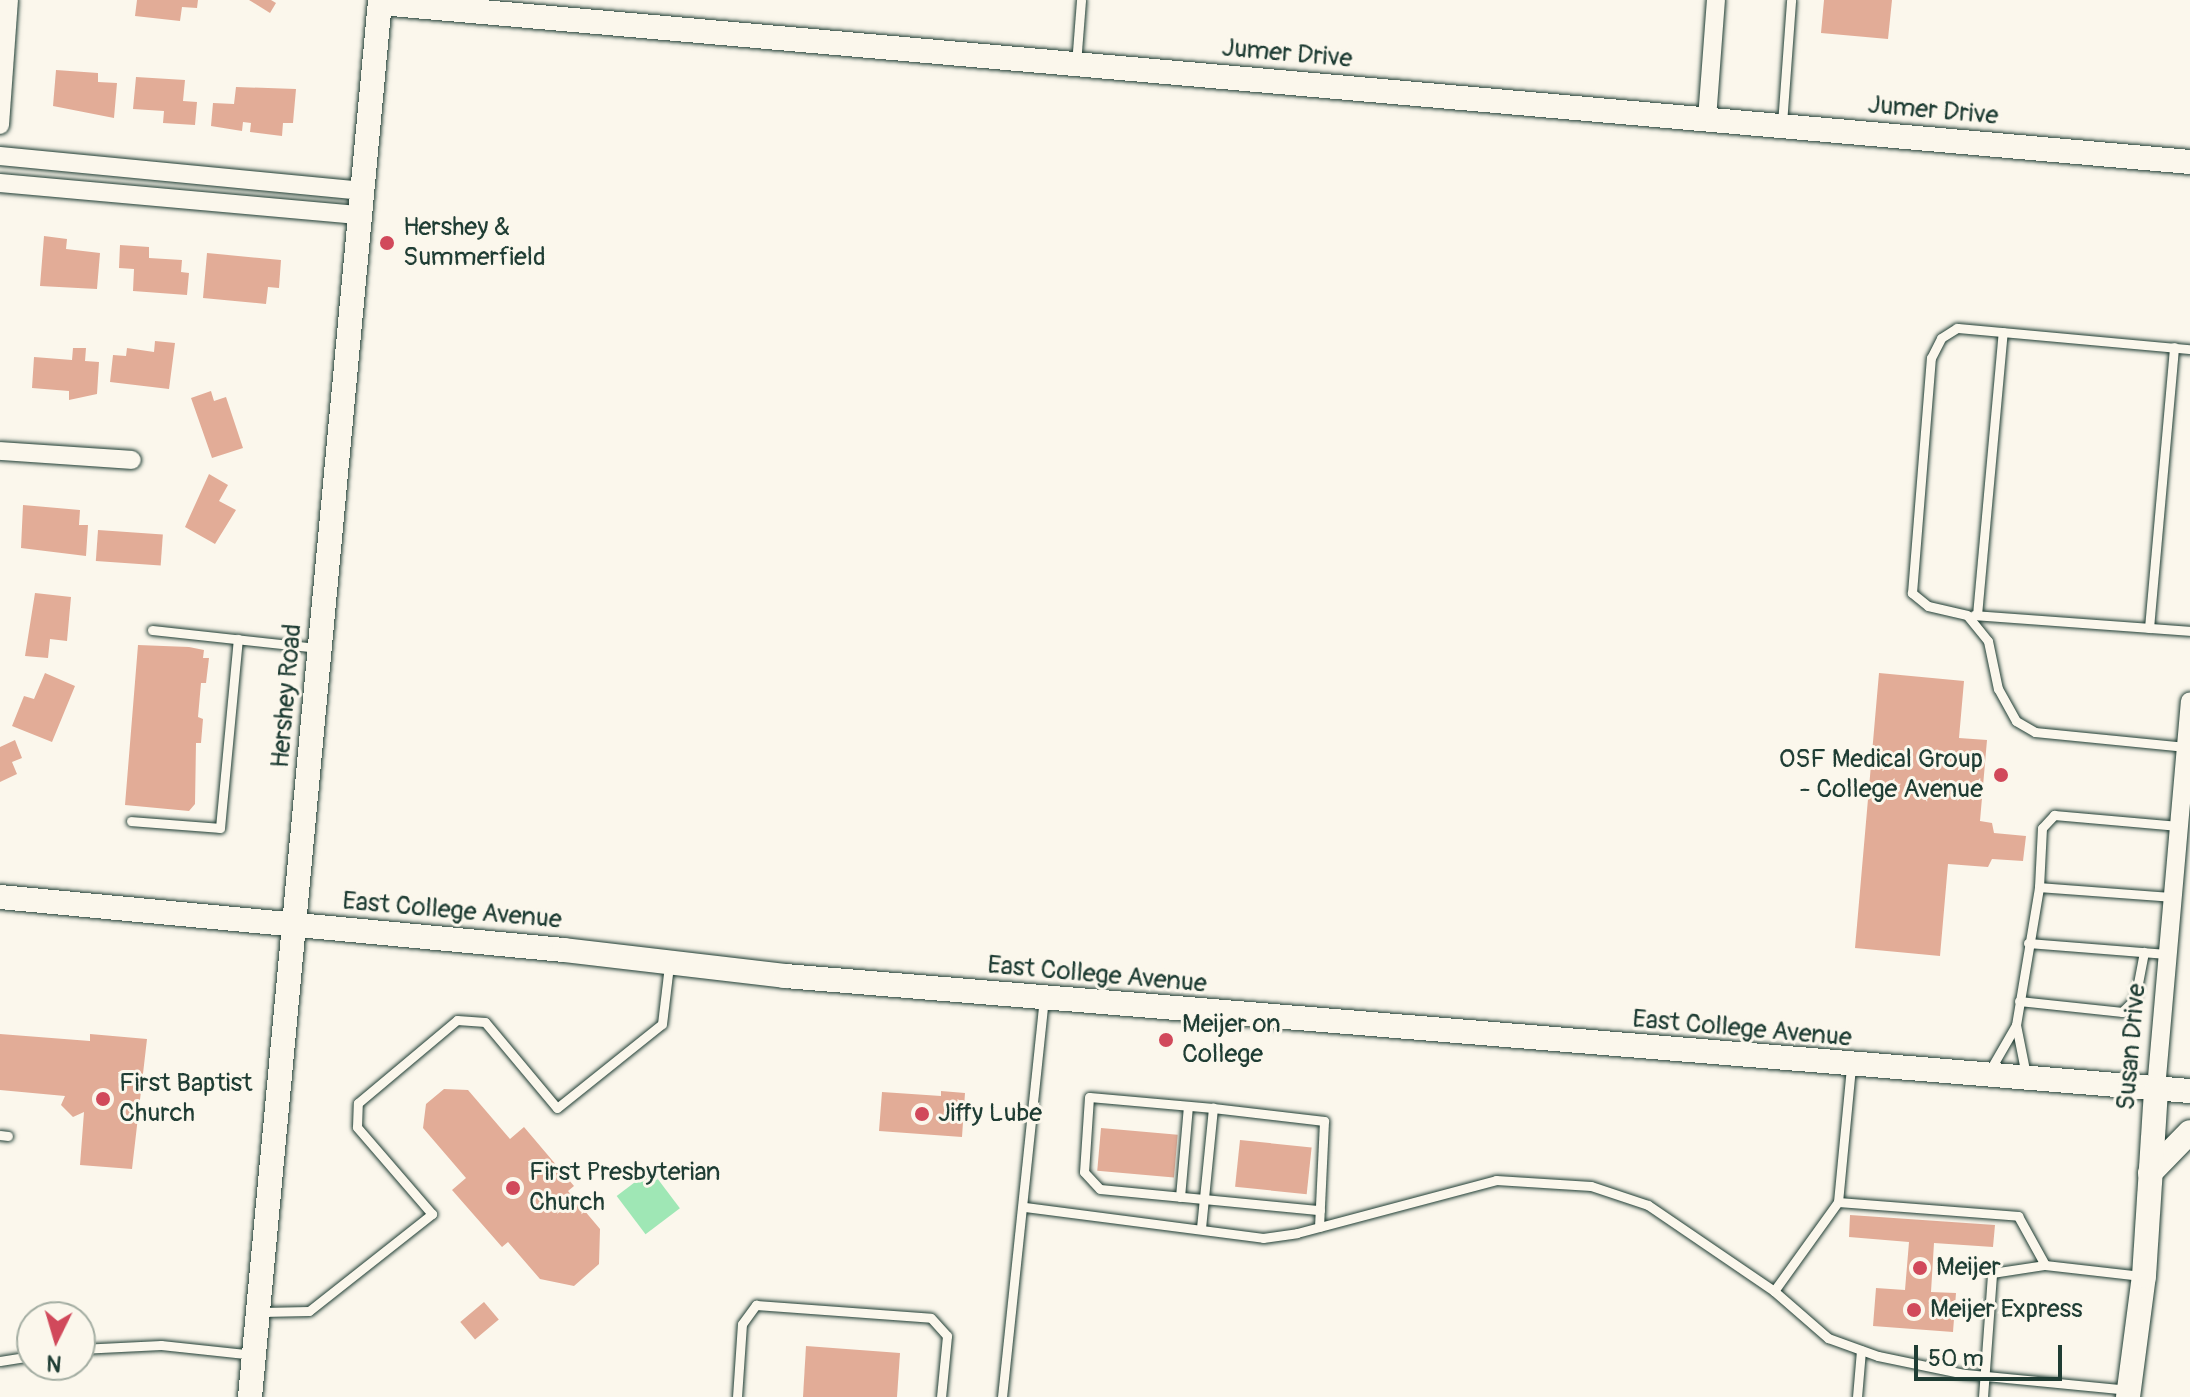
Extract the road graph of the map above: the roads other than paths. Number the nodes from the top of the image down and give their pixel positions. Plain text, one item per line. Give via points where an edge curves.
1 (9, 0) edge
2 (1081, 0) edge
3 (1716, 0) edge
4 (1791, 0) edge
5 (380, 2) edge
6 (1076, 64) junction
7 (1707, 119) junction
8 (0, 125) edge
9 (1782, 126) junction
10 (0, 156) edge
11 (2190, 162) edge
12 (205, 176) junction
13 (0, 183) edge
14 (204, 201) junction
15 (362, 203) junction
16 (2003, 332) junction
17 (2174, 347) junction
18 (2190, 349) edge
19 (0, 451) edge
20 (132, 460) dead end
21 (1972, 615) junction
22 (2149, 628) junction
23 (152, 630) dead end
24 (2190, 631) edge
25 (238, 639) junction
26 (319, 648) junction
27 (2190, 701) edge
28 (2186, 747) junction
29 (131, 821) dead end
30 (2179, 826) junction
31 (2039, 887) junction
32 (0, 897) edge
33 (2173, 897) junction
34 (295, 924) junction
35 (2028, 943) junction
36 (2144, 952) junction
37 (2167, 954) junction
38 (669, 963) junction
39 (1044, 998) junction
40 (2019, 1001) junction
41 (2016, 1025) junction
42 (1851, 1066) junction
43 (1986, 1077) junction
44 (2027, 1080) junction
45 (2156, 1089) junction
46 (2190, 1091) edge
47 (1188, 1106) junction
48 (1213, 1108) junction
49 (2190, 1132) edge
50 (2150, 1173) junction
51 (1180, 1197) junction
52 (1203, 1199) junction
53 (1838, 1202) junction
54 (1025, 1207) junction
55 (1320, 1210) junction
56 (1319, 1227) junction
57 (1201, 1228) junction
58 (2045, 1265) junction
59 (2144, 1276) junction
60 (1774, 1291) junction
61 (258, 1312) junction
62 (96, 1348) edge
63 (1861, 1350) junction
64 (254, 1355) junction
65 (1985, 1377) junction
66 (2128, 1394) edge
67 (250, 1397) edge
68 (737, 1397) edge
69 (941, 1397) edge
70 (1002, 1397) edge
71 (1857, 1397) edge
72 (1983, 1397) edge

1 - 8 street
2 - 6 lane
3 - 7 street
4 - 9 lane
5 - 6 main road, Jumer Drive
5 - 15 main road, Hershey Road
6 - 7 main road, Jumer Drive
7 - 9 main road, Jumer Drive
9 - 11 main road, Jumer Drive
10 - 12 street
12 - 14 street
12 - 15 street
13 - 14 street
14 - 15 street
15 - 26 main road, Hershey Road
16 - 17 lane
16 - 21 lane
16 - 21 lane via 1957,328 1941,338 1931,358 1912,593 1928,606
17 - 18 lane
17 - 22 lane
19 - 20 street
21 - 22 lane
21 - 28 lane via 1988,641 1998,689 2016,721 2035,732
22 - 24 lane
23 - 25 lane
25 - 26 lane
25 - 29 lane via 220,828
26 - 34 main road, Hershey Road
27 - 28 street, Susan Drive
28 - 30 street, Susan Drive
30 - 31 lane via 2054,815 2042,828
30 - 33 street, Susan Drive
31 - 33 lane
31 - 35 lane
32 - 34 main road, East College Avenue
33 - 37 street, Susan Drive
34 - 38 main road, East College Avenue
34 - 61 main road, Hershey Road
35 - 36 lane
35 - 40 lane
36 - 37 lane
36 - 40 lane via 2135,999 2122,1012
37 - 45 street, Susan Drive
38 - 39 main road, East College Avenue
38 - 61 lane via 662,1024 557,1108 485,1022 457,1020 358,1103 357,1127 432,1214 309,1311
39 - 42 main road, East College Avenue
39 - 54 lane
40 - 41 lane
41 - 43 lane
41 - 44 lane
42 - 43 main road, East College Avenue
42 - 53 lane
43 - 44 main road, East College Avenue
44 - 45 main road, East College Avenue
45 - 46 main road, East College Avenue
45 - 50 main road, Susan Drive
47 - 48 lane
47 - 51 lane
47 - 51 lane via 1089,1097 1084,1172 1100,1189
48 - 52 lane
48 - 55 lane via 1324,1121
49 - 50 main road
50 - 59 main road, Susan Drive
51 - 52 lane
52 - 55 lane
52 - 57 lane
53 - 58 lane via 2018,1216
53 - 60 lane
54 - 57 lane
54 - 70 lane via 1015,1234
55 - 56 lane
56 - 57 lane via 1263,1238
56 - 60 lane via 1496,1180 1591,1186 1648,1205
58 - 59 lane
58 - 65 lane via 1992,1273
59 - 66 main road, Susan Drive
60 - 63 lane via 1828,1338
61 - 64 main road, Hershey Road
62 - 64 lane via 161,1345
63 - 65 lane
63 - 71 lane
64 - 67 main road, Hershey Road
65 - 66 lane
65 - 72 lane
68 - 69 lane via 742,1324 756,1305 931,1318 947,1336

